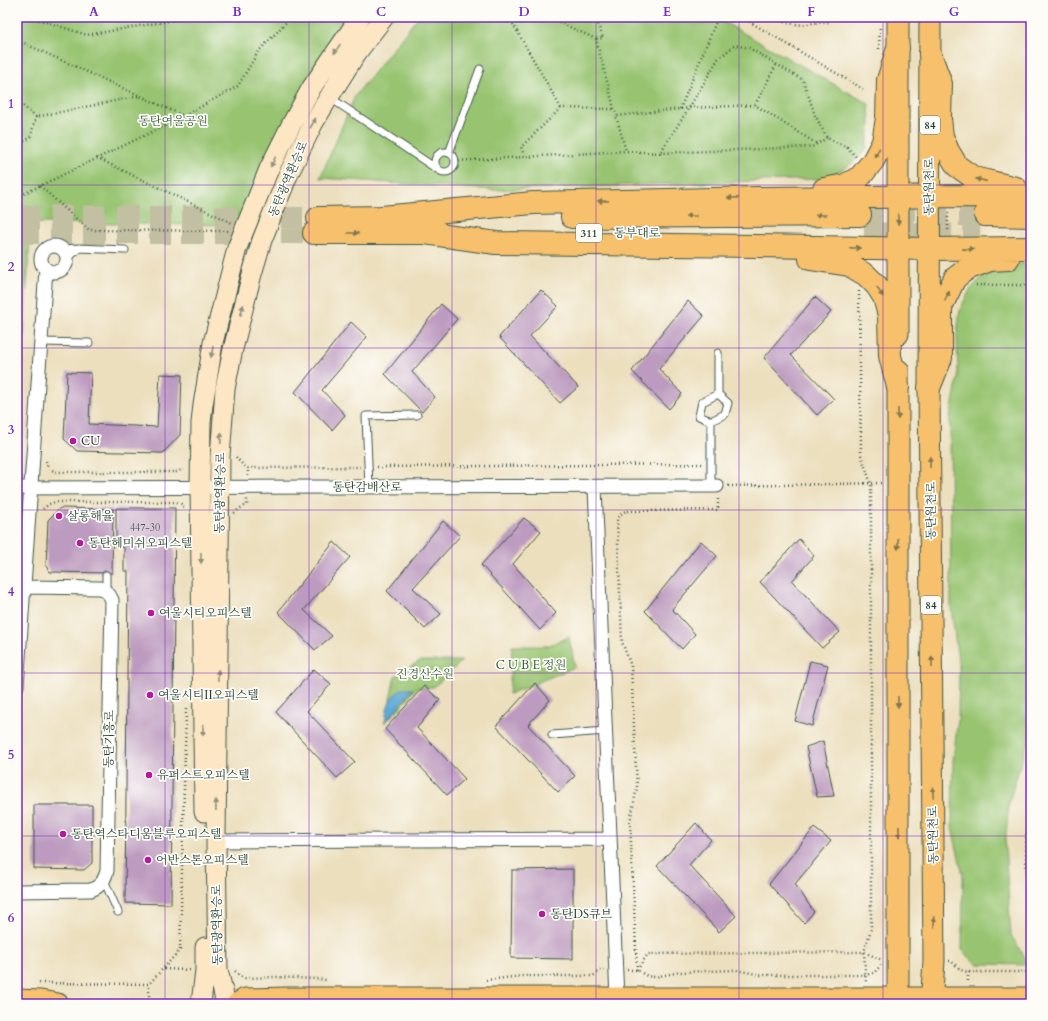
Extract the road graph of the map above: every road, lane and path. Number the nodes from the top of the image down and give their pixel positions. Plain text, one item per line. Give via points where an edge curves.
1 (24, 17) edge
2 (31, 17) edge
3 (192, 17) edge
4 (291, 17) edge
5 (360, 17) edge
6 (384, 17) edge
7 (509, 17) edge
8 (548, 17) edge
9 (596, 17) edge
10 (718, 17) edge
11 (738, 17) edge
12 (773, 17) edge
13 (930, 17) edge
14 (17, 19) edge
15 (889, 20) edge
16 (830, 22) dead end
17 (596, 39) junction
18 (17, 40) edge
19 (889, 46) junction
20 (930, 54) junction
21 (776, 65) junction
22 (480, 69) dead end
23 (863, 89) dead end
24 (139, 96) junction
25 (329, 97) junction
26 (17, 101) edge
27 (755, 105) junction
28 (561, 108) junction
29 (690, 108) junction
30 (614, 109) junction
31 (680, 109) junction
32 (184, 116) junction
33 (616, 116) junction
34 (36, 117) junction
35 (827, 138) junction
36 (818, 144) junction
37 (17, 145) edge
38 (626, 151) junction
39 (449, 153) junction
40 (660, 153) junction
41 (524, 157) junction
42 (97, 158) junction
43 (857, 158) dead end
44 (455, 161) junction
45 (437, 169) junction
46 (40, 186) junction
47 (898, 196) junction
48 (939, 196) junction
49 (17, 197) edge
50 (1031, 197) edge
51 (759, 198) junction
52 (1031, 216) edge
53 (371, 218) junction
54 (236, 225) dead end
55 (234, 231) dead end
56 (425, 233) junction
57 (1031, 234) edge
58 (756, 246) junction
59 (79, 248) junction
60 (1031, 248) edge
61 (898, 249) junction
62 (938, 249) junction
63 (125, 250) dead end
64 (1031, 251) edge
65 (64, 255) junction
66 (46, 269) junction
67 (859, 284) dead end
68 (969, 284) dead end
69 (1031, 285) edge
70 (41, 342) junction
71 (89, 342) dead end
72 (718, 353) dead end
73 (898, 387) junction
74 (929, 388) junction
75 (718, 394) junction
76 (417, 415) dead end
77 (711, 420) junction
78 (235, 456) dead end
79 (709, 464) dead end
80 (367, 467) dead end
81 (375, 467) dead end
82 (887, 483) dead end
83 (871, 484) junction
84 (714, 486) junction
85 (200, 487) junction
86 (220, 487) junction
87 (369, 487) junction
88 (595, 487) junction
89 (24, 488) edge
90 (185, 507) dead end
91 (41, 510) dead end
92 (106, 575) dead end
93 (24, 587) junction
94 (106, 590) junction
95 (17, 686) edge
96 (186, 706) dead end
97 (606, 731) junction
98 (552, 735) dead end
99 (1031, 806) edge
100 (610, 839) junction
101 (216, 841) junction
102 (104, 880) junction
103 (17, 890) edge
104 (118, 912) dead end
105 (1031, 926) edge
106 (864, 952) junction
107 (951, 961) dead end
108 (638, 970) junction
109 (1031, 972) edge
110 (866, 975) junction
111 (17, 980) edge
112 (149, 984) junction
113 (617, 998) junction
114 (1024, 998) edge
115 (17, 1000) edge
116 (284, 1001) edge
117 (822, 1001) edge
118 (898, 1001) edge
119 (931, 1001) edge
120 (58, 1004) edge
121 (149, 1004) edge
122 (201, 1004) edge
123 (226, 1004) edge
124 (237, 1004) edge

1 - 14 path
2 - 3 path via 88,36
4 - 32 path via 258,52 238,86
5 -> 85 street, 동탄광역환승로 via 312,87 292,123 269,169 237,248 205,392 201,423
6 - 25 street, 동탄광역환승로 via 356,54
7 - 28 path
8 - 17 path
9 - 17 path via 603,38
10 - 31 path
11 - 23 path
12 - 16 path via 802,25
13 - 20 main road, 동탄원천로 / 84
15 - 19 main road
15 - 19 path
17 - 30 path
18 - 24 path
19 - 47 main road
19 -> 51 highway via 887,118 883,142 866,171 845,185
20 - 48 main road, 동탄원천로 / 84
50 -> 20 highway via 1019,189 974,178 957,166 942,136 941,84
21 - 27 path
21 - 29 path via 749,48 735,45 718,59
21 - 35 path via 802,80
22 - 39 lane
24 - 32 path
24 - 34 path
25 - 45 lane
86 -> 25 street, 동탄광역환승로 via 225,389 250,280 262,240 288,175
26 - 34 path
27 - 29 path
27 - 36 path
28 - 30 path
28 - 41 path via 521,147
29 - 31 path
29 - 40 path
30 - 33 path
31 - 33 path
32 - 42 path
33 - 38 path
34 - 37 path via 30,138
35 - 36 path
35 - 43 path via 847,147
36 - 40 path via 812,147
38 - 40 path
38 - 41 path
39 - 44 lane
39 - 45 lane via 442,152 437,156 434,162
41 - 44 path
42 - 46 path
42 - 54 path
44 - 45 lane via 449,172
46 - 49 path
46 - 55 path via 89,230
47 - 48 highway
47 - 51 highway
47 -> 61 main road
48 - 50 highway
48 - 62 main road, 동탄원천로 / 84
48 - 62 path
51 -> 53 highway via 533,202
52 - 57 highway via 982,225
53 -> 56 highway, 동부대로 / 311 via 316,226
56 -> 53 highway, 동부대로 / 311 via 862,224
56 - 58 highway via 496,243
58 -> 61 highway
58 -> 73 highway via 802,258 849,264 866,275 884,298 889,315 890,356
59 - 63 lane
59 - 65 lane
59 - 65 lane
62 -> 60 highway
61 - 62 highway
61 - 73 main road
62 - 74 main road, 동탄원천로 / 84
74 -> 64 highway via 941,358 942,307 955,278 967,269 984,262 1019,258
65 - 66 street via 65,264 58,270
65 - 66 street via 59,247 51,246 44,250 41,261
66 - 70 street
67 - 83 path via 861,455
68 - 69 path
70 - 71 lane
70 - 89 street
72 - 75 lane
73 -> 118 main road
119 -> 74 main road, 동탄원천로 / 84 via 934,953
75 - 77 lane via 728,403 725,414
75 - 77 lane via 702,402 699,416
76 - 87 lane via 366,416
77 - 84 lane
78 - 80 path via 248,468
79 - 81 path
82 - 83 path
83 - 84 path
83 - 106 path via 871,929
84 - 88 street, 동탄감배산로
84 - 108 path via 718,510 626,511 617,519 622,642 631,666 637,787 630,822
85 - 86 street, 동탄감배산로
85 - 89 street, 동탄감배산로
85 -> 122 street, 동탄광역환승로 via 205,970
86 - 87 street, 동탄감배산로
101 -> 86 street, 동탄광역환승로
87 - 88 street, 동탄감배산로
88 - 97 street
89 - 93 street
90 - 91 path via 176,502 55,502
92 - 94 lane
93 - 94 street
93 - 95 street
94 - 102 street, 동탄기흥로 via 112,600 107,871
96 - 112 path via 180,950
97 - 98 lane
97 - 100 street
99 - 105 path via 1026,836 1026,860
100 - 101 street
100 - 113 street
101 - 123 street, 동탄광역환승로 via 218,970
102 - 103 street via 99,887 91,890
102 - 104 lane
106 - 108 path via 648,954
106 - 110 path
106 - 110 path via 883,961 874,973
107 - 109 path via 961,970 968,972
108 - 110 path via 646,976 655,977 680,972 736,970 761,975
111 - 112 path via 23,983
112 - 121 path
113 - 116 main road
113 - 117 main road
114 - 119 main road
115 - 120 main road
116 - 124 main road via 245,999
117 - 118 main road
118 - 119 main road

